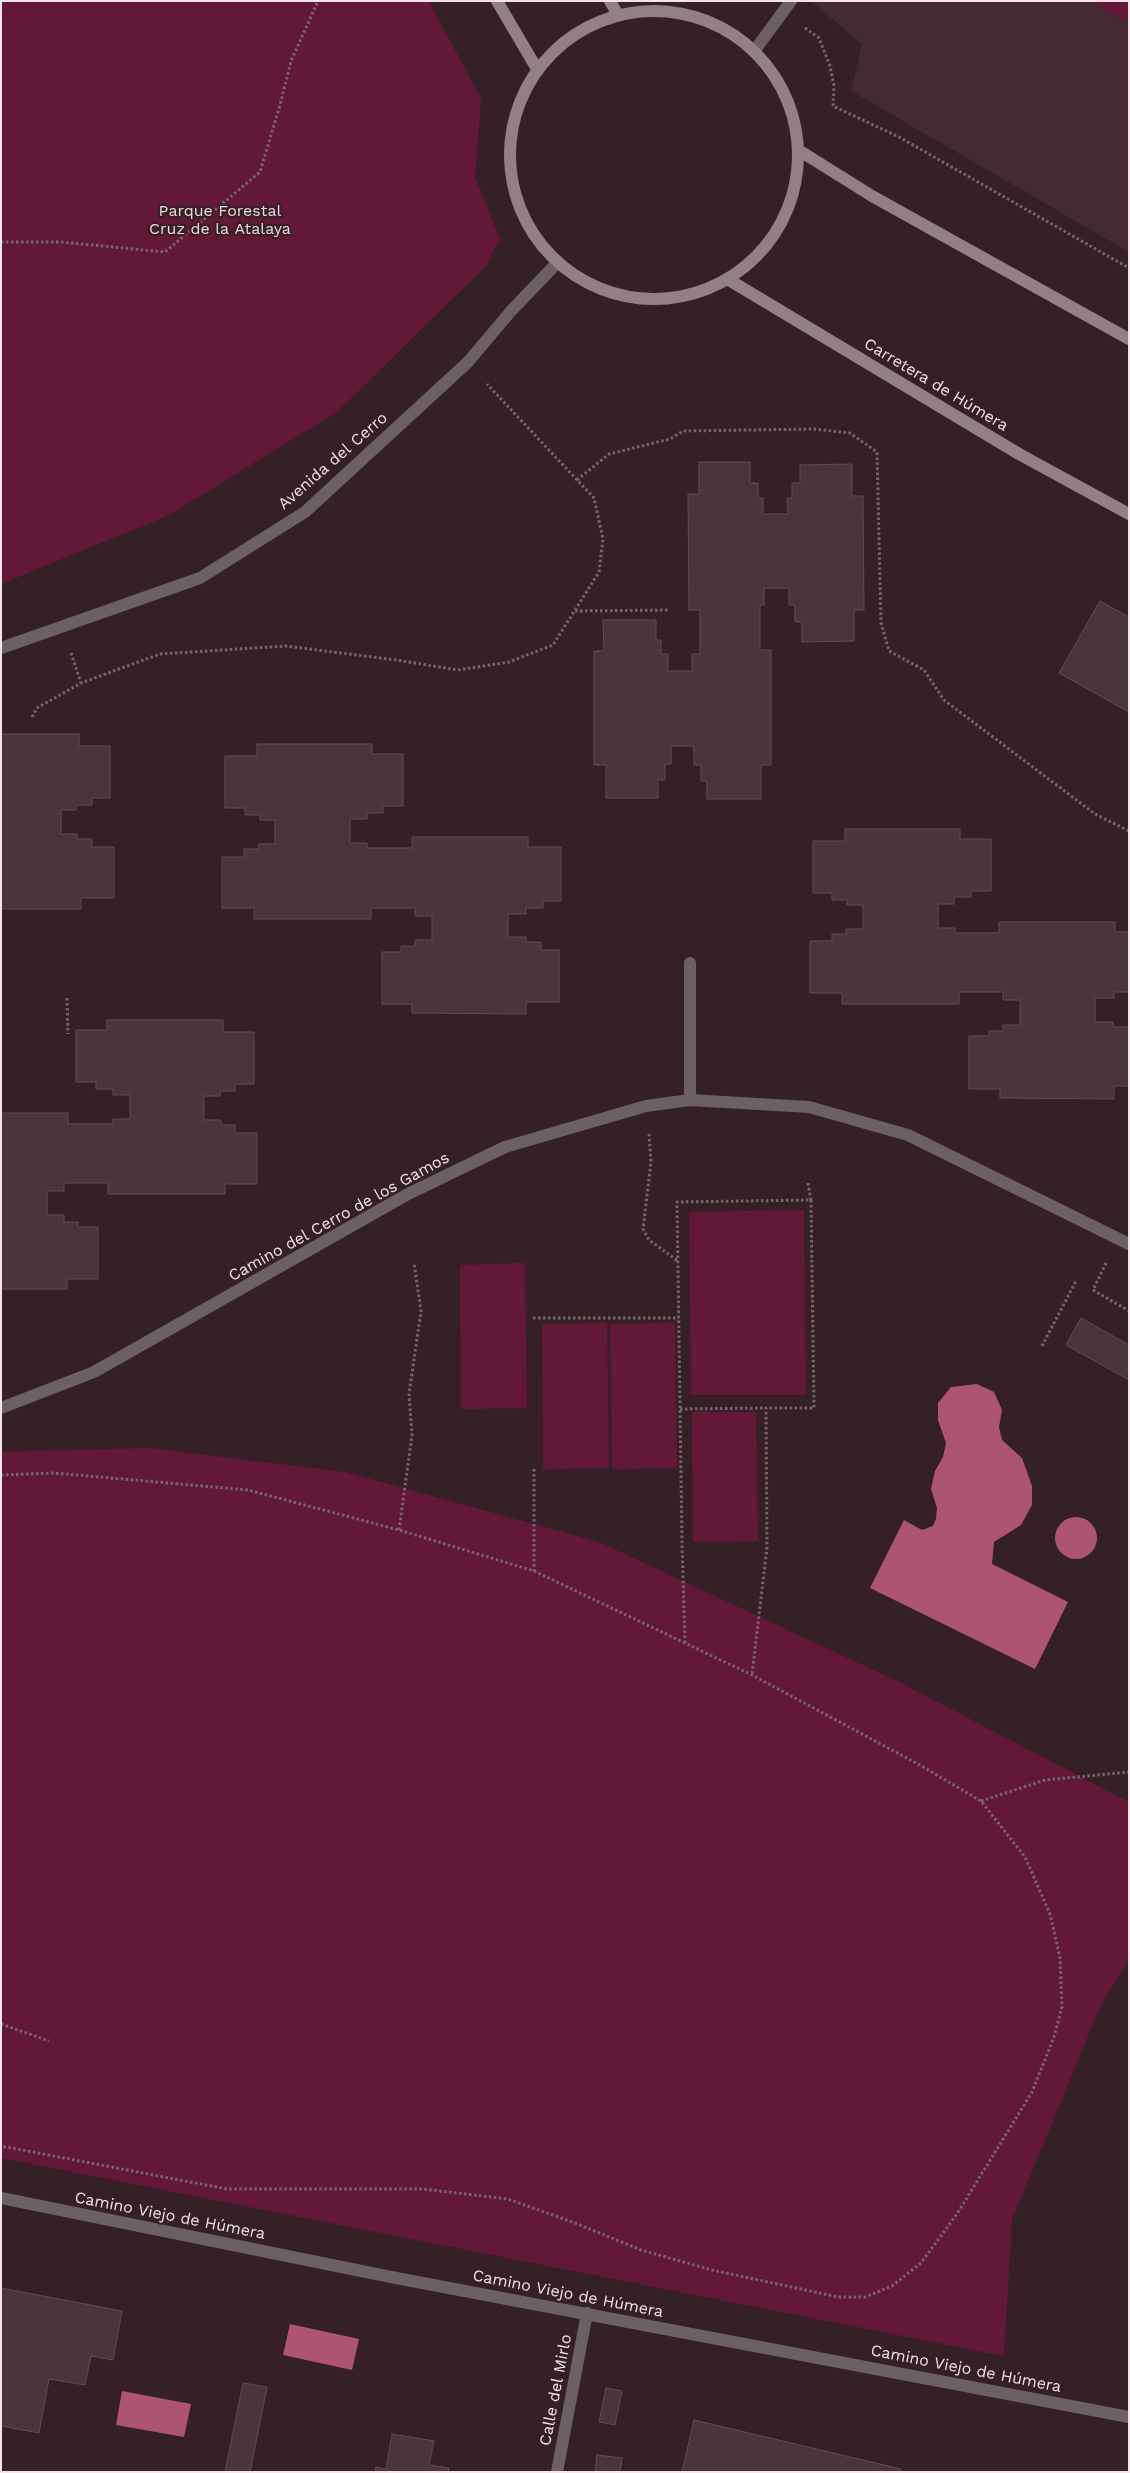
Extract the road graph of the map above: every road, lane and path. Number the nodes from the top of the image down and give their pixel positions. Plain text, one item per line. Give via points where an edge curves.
1 (318, 1) edge
2 (496, 1) edge
3 (610, 1) edge
4 (788, 6) edge
5 (618, 15) junction
6 (754, 50) junction
7 (537, 69) junction
8 (800, 152) junction
9 (1, 242) edge
10 (557, 263) junction
11 (1129, 268) edge
12 (729, 280) junction
13 (1129, 338) edge
14 (468, 362) junction
15 (578, 480) junction
16 (1129, 514) edge
17 (670, 610) dead end
18 (575, 611) junction
19 (1, 648) edge
20 (32, 717) dead end
21 (1129, 830) edge
22 (690, 963) dead end
23 (68, 998) dead end
24 (68, 1034) dead end
25 (690, 1100) junction
26 (646, 1106) junction
27 (808, 1183) dead end
28 (812, 1200) junction
29 (1129, 1244) edge
30 (678, 1262) junction
31 (414, 1263) dead end
32 (1076, 1281) dead end
33 (533, 1318) dead end
34 (679, 1318) junction
35 (1042, 1346) dead end
36 (1, 1408) edge
37 (766, 1408) junction
38 (680, 1409) junction
39 (534, 1469) dead end
40 (1, 1475) edge
41 (399, 1530) junction
42 (534, 1571) junction
43 (685, 1643) junction
44 (752, 1675) junction
45 (1129, 1772) edge
46 (981, 1801) junction
47 (1, 2024) edge
48 (49, 2041) dead end
49 (1, 2146) edge
50 (1, 2198) edge
51 (587, 2314) junction
52 (1129, 2417) edge
53 (557, 2472) edge

1 - 9 path via 291,61 260,172 165,252 61,242
2 - 7 street
3 - 5 street
4 - 6 street
4 - 11 path via 819,38 830,66 833,106 900,137
5 - 6 street via 655,10 691,15 725,28
5 - 7 street via 573,35
6 - 8 street via 788,97
7 - 10 street via 517,107 509,149 513,192 530,231
8 - 12 street via 792,202 768,246
8 - 13 street via 872,196
10 - 12 street via 610,294 671,300
10 - 14 street, Avenida del Cerro
12 - 16 street, Carretera de Húmera via 1018,454
14 - 15 path
14 - 19 street, Avenida del Cerro via 305,512 200,578
15 - 18 path via 594,498 603,539 599,572
15 - 21 path via 609,454 670,439 682,431 814,429 850,433 877,452 881,623 889,651 924,670 944,700 1095,814
17 - 18 path
18 - 20 path via 553,645 509,662 458,670 286,646 160,654 82,683 38,708
22 - 25 street
23 - 24 path
25 - 26 street, Camino del Cerro de los Gamos
25 - 29 street, Camino del Cerro de los Gamos via 809,1108 908,1135
26 - 30 path via 652,1162 643,1229 649,1240
26 - 36 street, Camino del Cerro de los Gamos via 505,1148 408,1194 94,1372
27 - 28 path
28 - 30 path via 677,1202
28 - 37 path via 814,1408
30 - 34 path
31 - 41 path via 421,1311 409,1394 412,1435
32 - 35 path
33 - 34 path
34 - 38 path
37 - 38 path
37 - 44 path via 768,1546
38 - 43 path
39 - 42 path
40 - 41 path via 54,1473 248,1490
41 - 42 path
42 - 43 path
43 - 44 path
44 - 46 path
45 - 46 path via 1045,1780
46 - 49 path via 1025,1858 1050,1914 1060,1958 1062,2007 1032,2092 958,2214 921,2263 892,2286 865,2296 838,2297 712,2270 641,2250 508,2199 423,2190 228,2190
47 - 48 path
50 - 51 street, Camino Viejo de Húmera
51 - 52 street, Camino Viejo de Húmera
51 - 53 street, Calle del Mirlo

